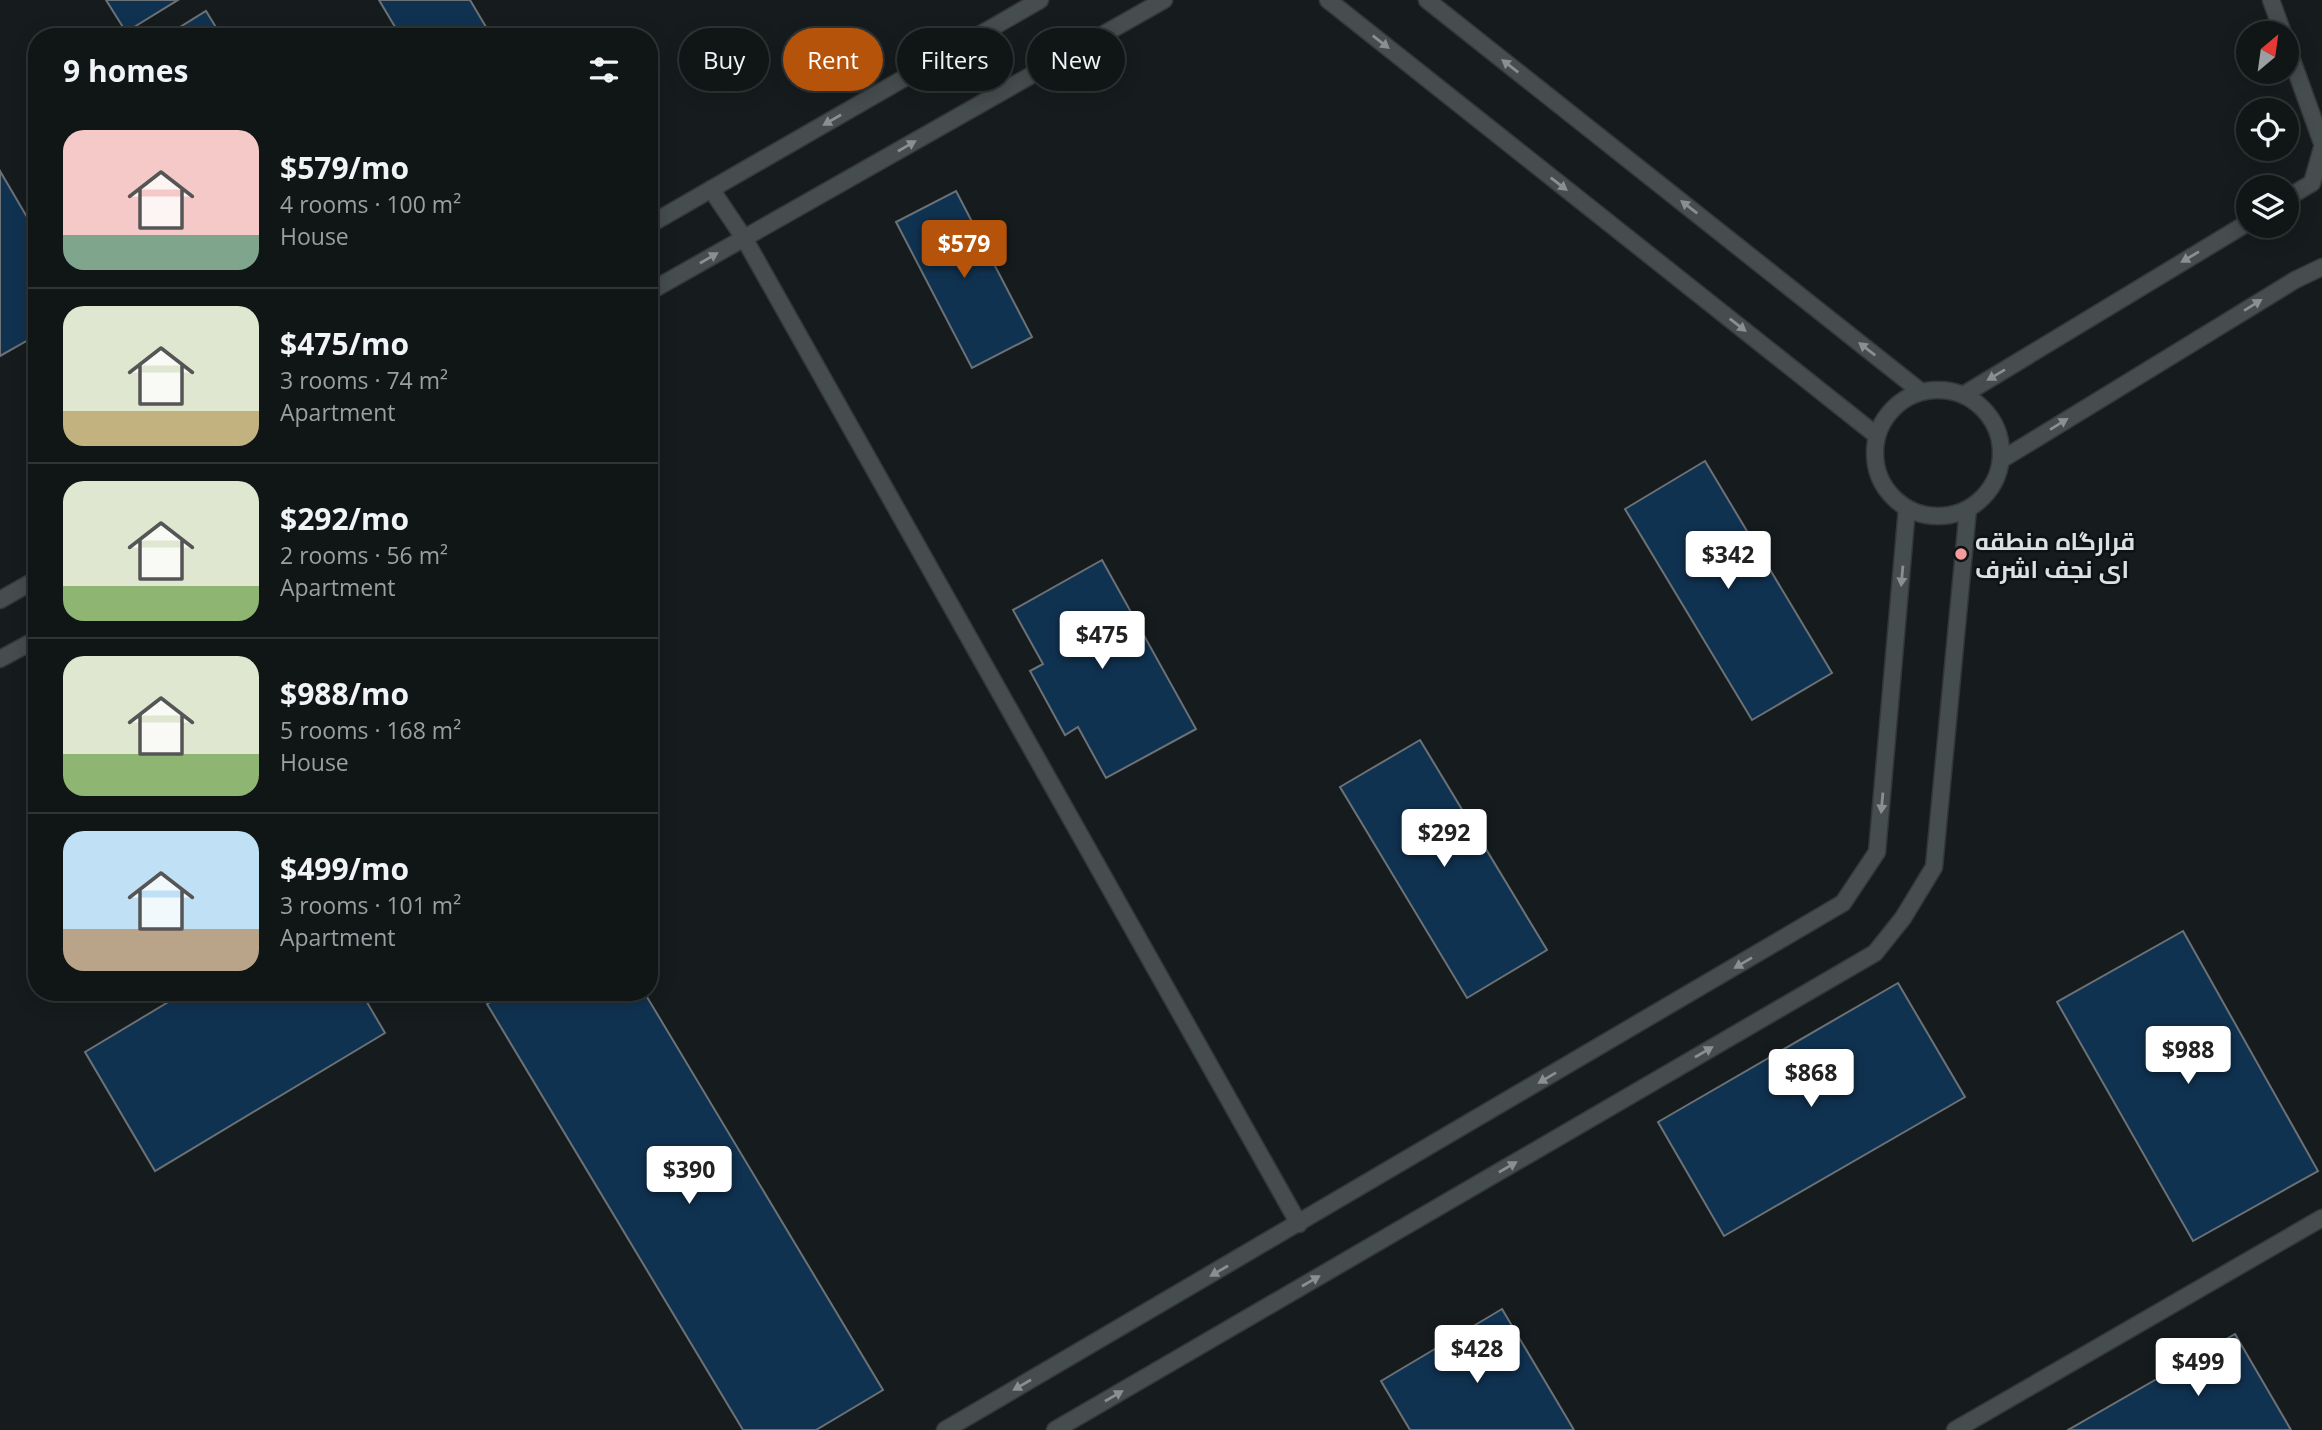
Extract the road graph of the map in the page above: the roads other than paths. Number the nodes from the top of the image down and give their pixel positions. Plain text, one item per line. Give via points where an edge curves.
1 (1040, 0) edge
2 (1164, 0) edge
3 (1328, 0) edge
4 (1427, 0) edge
5 (2271, 0) edge
6 (2279, 21) edge
7 (2300, 83) edge
8 (2322, 146) edge
9 (711, 189) junction
10 (2299, 191) edge
11 (658, 220) edge
12 (2236, 230) edge
13 (744, 238) junction
14 (2322, 267) edge
15 (658, 287) edge
16 (1920, 391) junction
17 (1963, 394) junction
18 (1876, 435) junction
19 (2001, 460) junction
20 (1908, 508) junction
21 (1968, 509) junction
22 (28, 584) edge
23 (0, 600) edge
24 (28, 644) edge
25 (0, 659) edge
26 (2322, 1218) edge
27 (1299, 1224) junction
28 (946, 1430) edge
29 (1055, 1430) edge
30 (1955, 1430) edge

1 -> 9 lane
13 -> 2 lane
3 -> 18 lane
16 -> 4 lane
5 - 6 lane
7 - 8 lane
8 - 10 lane via 2312,183
9 - 11 lane
9 - 13 lane
12 -> 17 lane
15 -> 13 lane
13 - 27 lane
19 -> 14 lane
16 - 17 lane via 1942,389
16 - 18 lane via 1901,400
17 - 19 lane via 1993,421
18 - 20 lane via 1879,477 1890,495
19 - 21 lane via 1990,488
20 - 21 lane via 1928,515
20 -> 27 lane via 1877,852 1843,903
29 -> 21 lane via 1875,953 1934,867
22 - 23 lane
24 - 25 lane
26 - 30 lane
27 -> 28 lane

